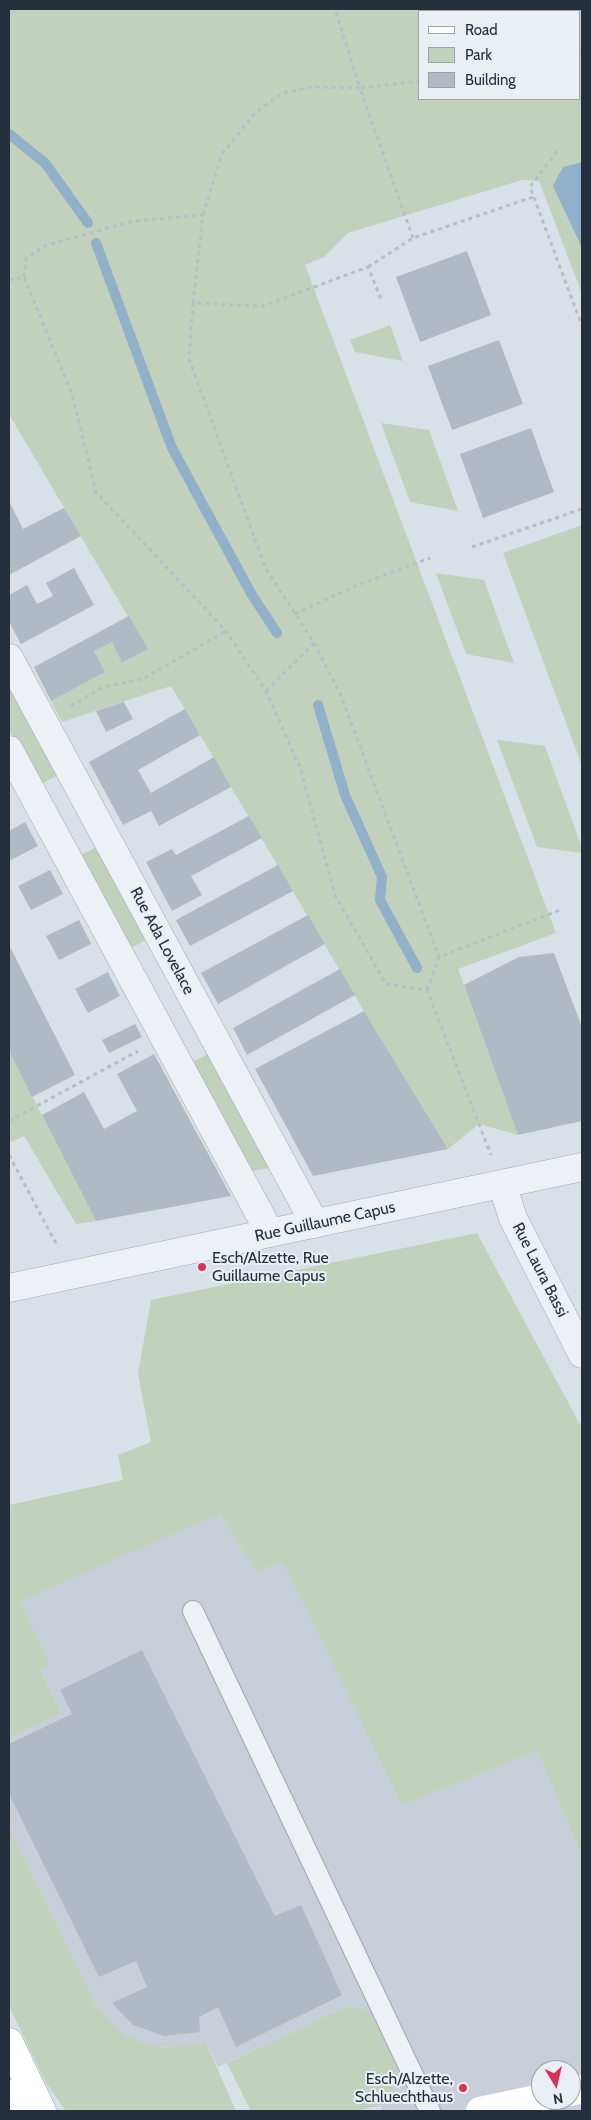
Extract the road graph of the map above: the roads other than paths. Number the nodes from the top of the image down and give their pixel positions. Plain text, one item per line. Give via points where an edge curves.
1 (9, 658) edge
2 (9, 750) edge
3 (582, 1167) edge
4 (502, 1184) junction
5 (314, 1224) junction
6 (270, 1233) junction
7 (9, 1288) edge
8 (582, 1354) edge
9 (193, 1611) dead end
10 (9, 2042) edge
11 (9, 2094) edge
12 (531, 2100) edge
13 (17, 2111) edge
14 (42, 2111) edge
15 (430, 2111) edge
16 (480, 2111) edge

1 - 5 street, Rue Ada Lovelace
2 - 6 street
3 - 4 street, Rue Guillaume Capus
4 - 5 street, Rue Guillaume Capus
4 - 8 street, Rue Laura Bassi via 513,1218
5 - 6 street, Rue Guillaume Capus
6 - 7 street, Rue Guillaume Capus
9 - 15 lane
10 - 14 main road
11 - 13 main road
12 - 16 main road

